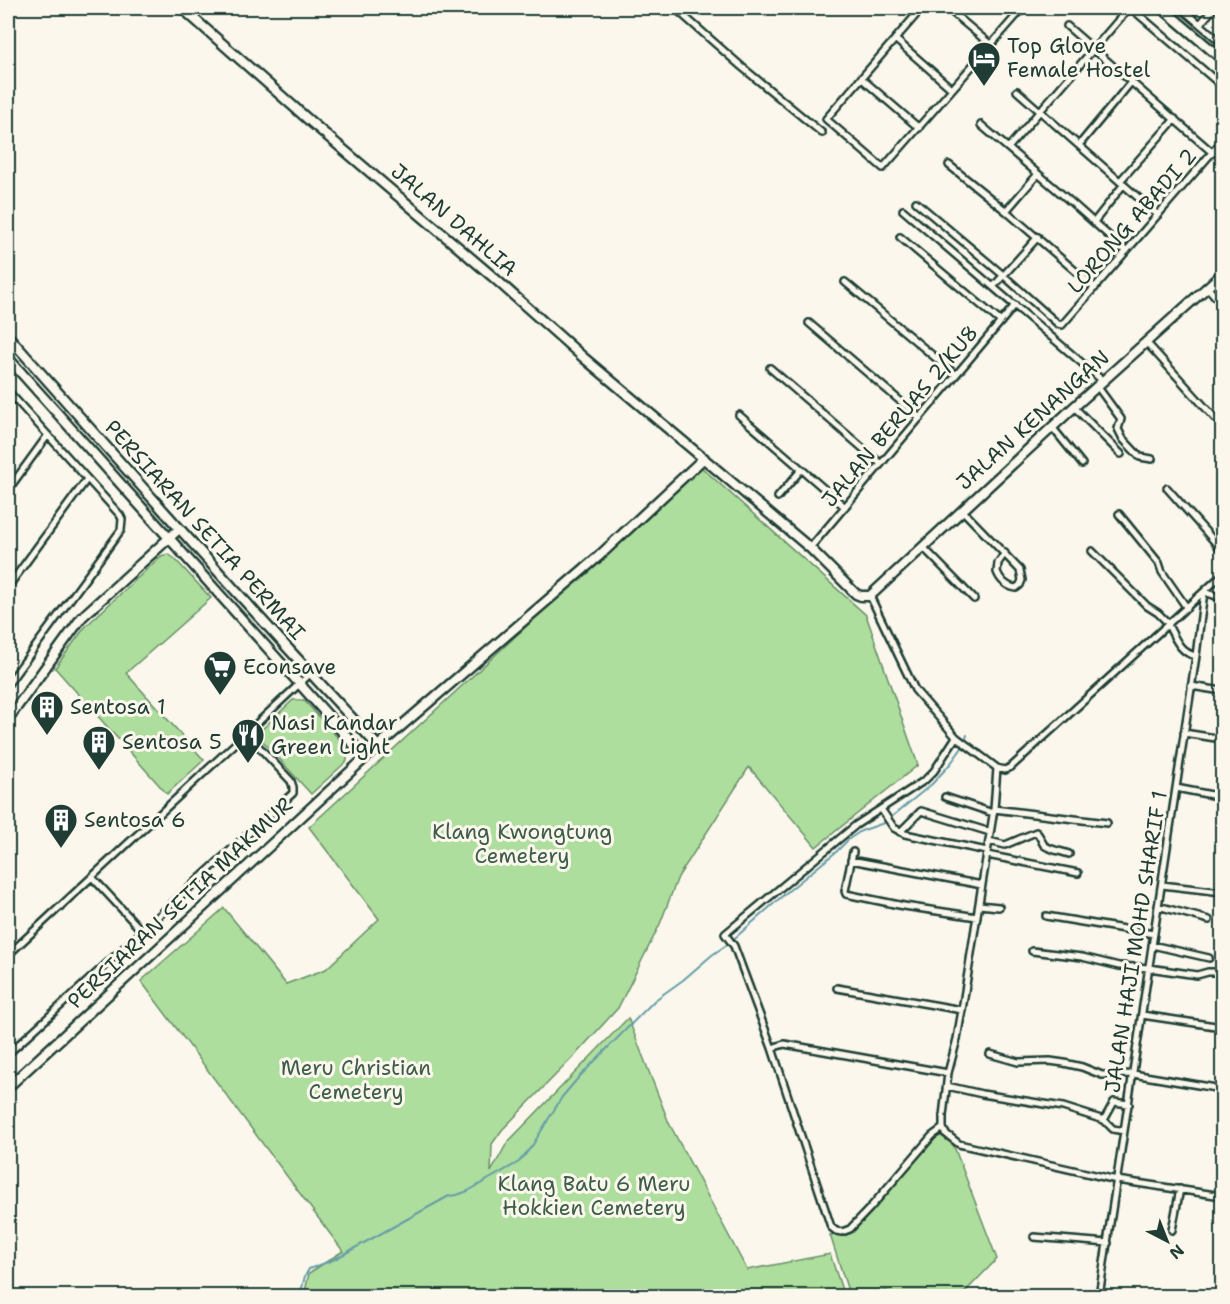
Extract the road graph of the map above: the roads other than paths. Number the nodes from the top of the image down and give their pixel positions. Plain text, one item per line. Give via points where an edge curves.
1 (182, 8) edge
2 (675, 8) edge
3 (922, 8) edge
4 (947, 8) edge
5 (1023, 8) edge
6 (1130, 8) edge
7 (1162, 8) edge
8 (1181, 8) edge
9 (1214, 8) edge
10 (1200, 24) junction
11 (1067, 26) dead end
12 (895, 39) junction
13 (1222, 43) edge
14 (991, 45) junction
15 (1094, 49) junction
16 (1222, 59) edge
17 (861, 78) junction
18 (1132, 81) junction
19 (1222, 86) edge
20 (952, 89) junction
21 (1017, 91) dead end
22 (1040, 111) junction
23 (1175, 119) junction
24 (981, 125) dead end
25 (919, 128) junction
26 (822, 133) dead end
27 (1222, 141) edge
28 (1078, 145) junction
29 (1008, 148) junction
30 (1213, 153) junction
31 (949, 165) dead end
32 (1038, 174) junction
33 (1122, 183) junction
34 (916, 202) dead end
35 (903, 210) dead end
36 (1006, 211) junction
37 (1158, 215) junction
38 (1094, 222) junction
39 (900, 237) dead end
40 (1038, 237) junction
41 (1126, 251) junction
42 (1222, 274) edge
43 (1003, 275) junction
44 (845, 282) dead end
45 (993, 287) junction
46 (1208, 287) junction
47 (1095, 288) junction
48 (1222, 304) edge
49 (1015, 305) junction
50 (809, 322) dead end
51 (1001, 322) junction
52 (8, 336) edge
53 (1146, 342) junction
54 (8, 358) edge
55 (770, 368) dead end
56 (956, 375) junction
57 (1100, 383) junction
58 (8, 391) edge
59 (1074, 407) junction
60 (738, 415) dead end
61 (920, 418) junction
62 (1222, 426) edge
63 (1052, 427) junction
64 (48, 435) junction
65 (1120, 454) dead end
66 (704, 458) junction
67 (1152, 459) dead end
68 (881, 464) junction
69 (1082, 464) dead end
70 (801, 470) junction
71 (87, 478) junction
72 (1167, 488) dead end
73 (8, 490) edge
74 (778, 497) dead end
75 (845, 507) junction
76 (962, 510) junction
77 (1119, 514) dead end
78 (179, 529) junction
79 (169, 539) junction
80 (922, 547) junction
81 (810, 548) junction
82 (1222, 550) edge
83 (1092, 551) dead end
84 (1005, 553) junction
85 (1222, 575) edge
86 (8, 587) edge
87 (1204, 592) junction
88 (870, 596) junction
89 (974, 598) dead end
90 (1222, 598) edge
91 (1187, 608) junction
92 (1168, 625) junction
93 (1196, 656) junction
94 (310, 674) junction
95 (8, 684) edge
96 (298, 684) junction
97 (1191, 686) junction
98 (1222, 691) edge
99 (8, 719) edge
100 (246, 733) junction
101 (1184, 733) junction
102 (1222, 739) edge
103 (961, 740) junction
104 (378, 746) junction
105 (365, 757) junction
106 (997, 768) junction
107 (1176, 788) junction
108 (945, 797) dead end
109 (1222, 797) edge
110 (881, 809) junction
111 (994, 811) junction
112 (1107, 823) dead end
113 (900, 832) junction
114 (990, 832) junction
115 (989, 841) junction
116 (852, 852) dead end
117 (987, 853) junction
118 (1069, 854) dead end
119 (851, 860) junction
120 (1077, 873) dead end
121 (92, 877) junction
122 (982, 885) junction
123 (1162, 885) junction
124 (1222, 892) edge
125 (979, 905) junction
126 (1158, 906) junction
127 (999, 907) dead end
128 (1046, 916) dead end
129 (977, 917) junction
130 (1209, 920) dead end
131 (142, 932) junction
132 (1154, 934) junction
133 (1152, 945) junction
134 (1032, 951) dead end
135 (8, 955) edge
136 (1209, 958) dead end
137 (1149, 968) junction
138 (1222, 972) edge
139 (837, 988) dead end
140 (962, 1010) junction
141 (1142, 1015) junction
142 (1222, 1028) edge
143 (772, 1048) junction
144 (8, 1054) edge
145 (990, 1054) dead end
146 (948, 1073) junction
147 (1133, 1074) junction
148 (10, 1082) edge
149 (947, 1086) junction
150 (1222, 1089) edge
151 (1129, 1104) junction
152 (1104, 1120) junction
153 (943, 1128) junction
154 (1124, 1131) junction
155 (1117, 1180) junction
156 (1180, 1189) junction
157 (1222, 1196) edge
158 (1172, 1230) dead end
159 (1034, 1237) dead end
160 (1108, 1243) junction
161 (1100, 1296) edge

1 - 66 street, JALAN DAHLIA
2 - 26 street
3 - 12 street
4 - 14 street
5 - 14 street
6 - 15 street
6 - 19 street
7 - 16 street
8 - 10 street
9 - 10 street
10 - 13 street
11 - 15 street
12 - 17 street
12 - 20 street
14 - 20 street
15 - 18 street
15 - 22 street
17 - 25 street
17 - 25 street via 826,119 883,168
18 - 23 street
18 - 28 street
20 - 25 street
21 - 22 street
22 - 28 street
22 - 29 street
23 - 30 street
23 - 33 street
24 - 29 street
27 - 30 street, LORONG ABADI 2
28 - 33 street
29 - 32 street
30 - 37 street, LORONG ABADI 2
31 - 36 street
32 - 36 street
32 - 38 street
33 - 37 street
33 - 38 street
34 - 43 street
35 - 45 street
36 - 40 street
37 - 41 street, LORONG ABADI 2
38 - 41 street
39 - 51 street
40 - 43 street
40 - 47 street
41 - 47 street, LORONG ABADI 2
42 - 46 street, JALAN KENANGAN
43 - 45 street
43 - 47 street, LORONG ABADI 2 via 1062,325
44 - 56 street
45 - 49 street
46 - 48 street
46 - 53 street, JALAN KENANGAN
49 - 51 street, JALAN BERUAS 2/KU8
49 - 57 street
50 - 61 street
51 - 56 street, JALAN BERUAS 2/KU8
52 - 78 street, PERSIARAN SETIA PERMAI
53 - 57 street, JALAN KENANGAN
53 - 62 street
54 - 79 street, PERSIARAN SETIA PERMAI
55 - 68 street
56 - 61 street, JALAN BERUAS 2/KU8
57 - 59 street, JALAN KENANGAN
57 - 67 street via 1121,419 1118,429 1123,439 1140,457
58 - 64 street
59 - 63 street, JALAN KENANGAN
59 - 65 street
60 - 70 street
61 - 68 street, JALAN BERUAS 2/KU8
63 - 69 street
63 - 76 street, JALAN KENANGAN
64 - 71 street
64 - 73 street
66 - 81 street, JALAN DAHLIA
66 - 104 street via 599,556
68 - 75 street, JALAN BERUAS 2/KU8
70 - 74 street
70 - 75 street
71 - 86 street
71 - 95 street via 120,515 121,530
72 - 82 street
75 - 81 street, JALAN BERUAS 2/KU8
76 - 80 street, JALAN KENANGAN
76 - 84 street
77 - 91 street via 1159,563
78 - 79 street
78 - 94 street, PERSIARAN SETIA PERMAI
79 - 96 street, PERSIARAN SETIA PERMAI
79 - 99 street via 82,617
80 - 88 street, JALAN KENANGAN
80 - 89 street
81 - 88 street, JALAN DAHLIA via 856,594
83 - 92 street
84 - 84 street via 1020,570 1022,580 1016,588 1006,584 997,572
85 - 87 street
87 - 90 street
87 - 91 street
87 - 93 street, JALAN HAJI MOHD SHARIF 1
88 - 103 street via 915,690
91 - 92 street
92 - 93 street via 1184,652
92 - 106 street via 1011,767
93 - 97 street, JALAN HAJI MOHD SHARIF 1
94 - 96 street
94 - 104 street, PERSIARAN SETIA PERMAI
96 - 100 street
96 - 105 street, PERSIARAN SETIA PERMAI
97 - 98 street
97 - 101 street, JALAN HAJI MOHD SHARIF 1
100 - 121 street
100 - 131 street via 291,781 293,792
101 - 102 street
101 - 107 street, JALAN HAJI MOHD SHARIF 1
103 - 106 street
103 - 110 street via 925,780
104 - 105 street, PERSIARAN SETIA MAKMUR
105 - 148 street, PERSIARAN SETIA MAKMUR
106 - 111 street
107 - 109 street
107 - 123 street, JALAN HAJI MOHD SHARIF 1
108 - 111 street
110 - 113 street
110 - 143 street via 856,825 725,934 734,946
111 - 112 street
111 - 114 street
113 - 114 street via 921,811
113 - 117 street
114 - 115 street
115 - 117 street
115 - 118 street via 1005,846 1036,832 1046,845
116 - 119 street
117 - 120 street
117 - 122 street
119 - 122 street
119 - 129 street via 846,894
121 - 131 street
121 - 135 street
122 - 125 street
123 - 124 street
123 - 126 street, JALAN HAJI MOHD SHARIF 1
125 - 127 street
125 - 129 street
126 - 130 street
126 - 132 street, JALAN HAJI MOHD SHARIF 1
128 - 132 street
129 - 140 street
131 - 144 street
132 - 133 street, JALAN HAJI MOHD SHARIF 1
133 - 136 street
133 - 137 street, JALAN HAJI MOHD SHARIF 1
134 - 137 street
137 - 138 street via 1197,975
137 - 141 street, JALAN HAJI MOHD SHARIF 1
139 - 140 street
140 - 146 street
141 - 142 street
141 - 147 street, JALAN HAJI MOHD SHARIF 1
143 - 146 street via 784,1044
143 - 153 street via 828,1220 836,1231 850,1229
145 - 147 street via 1018,1062 1064,1063 1102,1076
146 - 149 street
147 - 150 street
147 - 151 street, JALAN HAJI MOHD SHARIF 1
149 - 152 street via 1056,1105
149 - 153 street
151 - 152 street via 1114,1102
151 - 154 street, JALAN HAJI MOHD SHARIF 1
152 - 154 street
153 - 155 street via 959,1144
154 - 155 street, JALAN HAJI MOHD SHARIF 1
155 - 156 street
155 - 160 street, JALAN HAJI MOHD SHARIF 1
156 - 157 street
156 - 158 street
159 - 160 street
160 - 161 street, JALAN HAJI MOHD SHARIF 1

